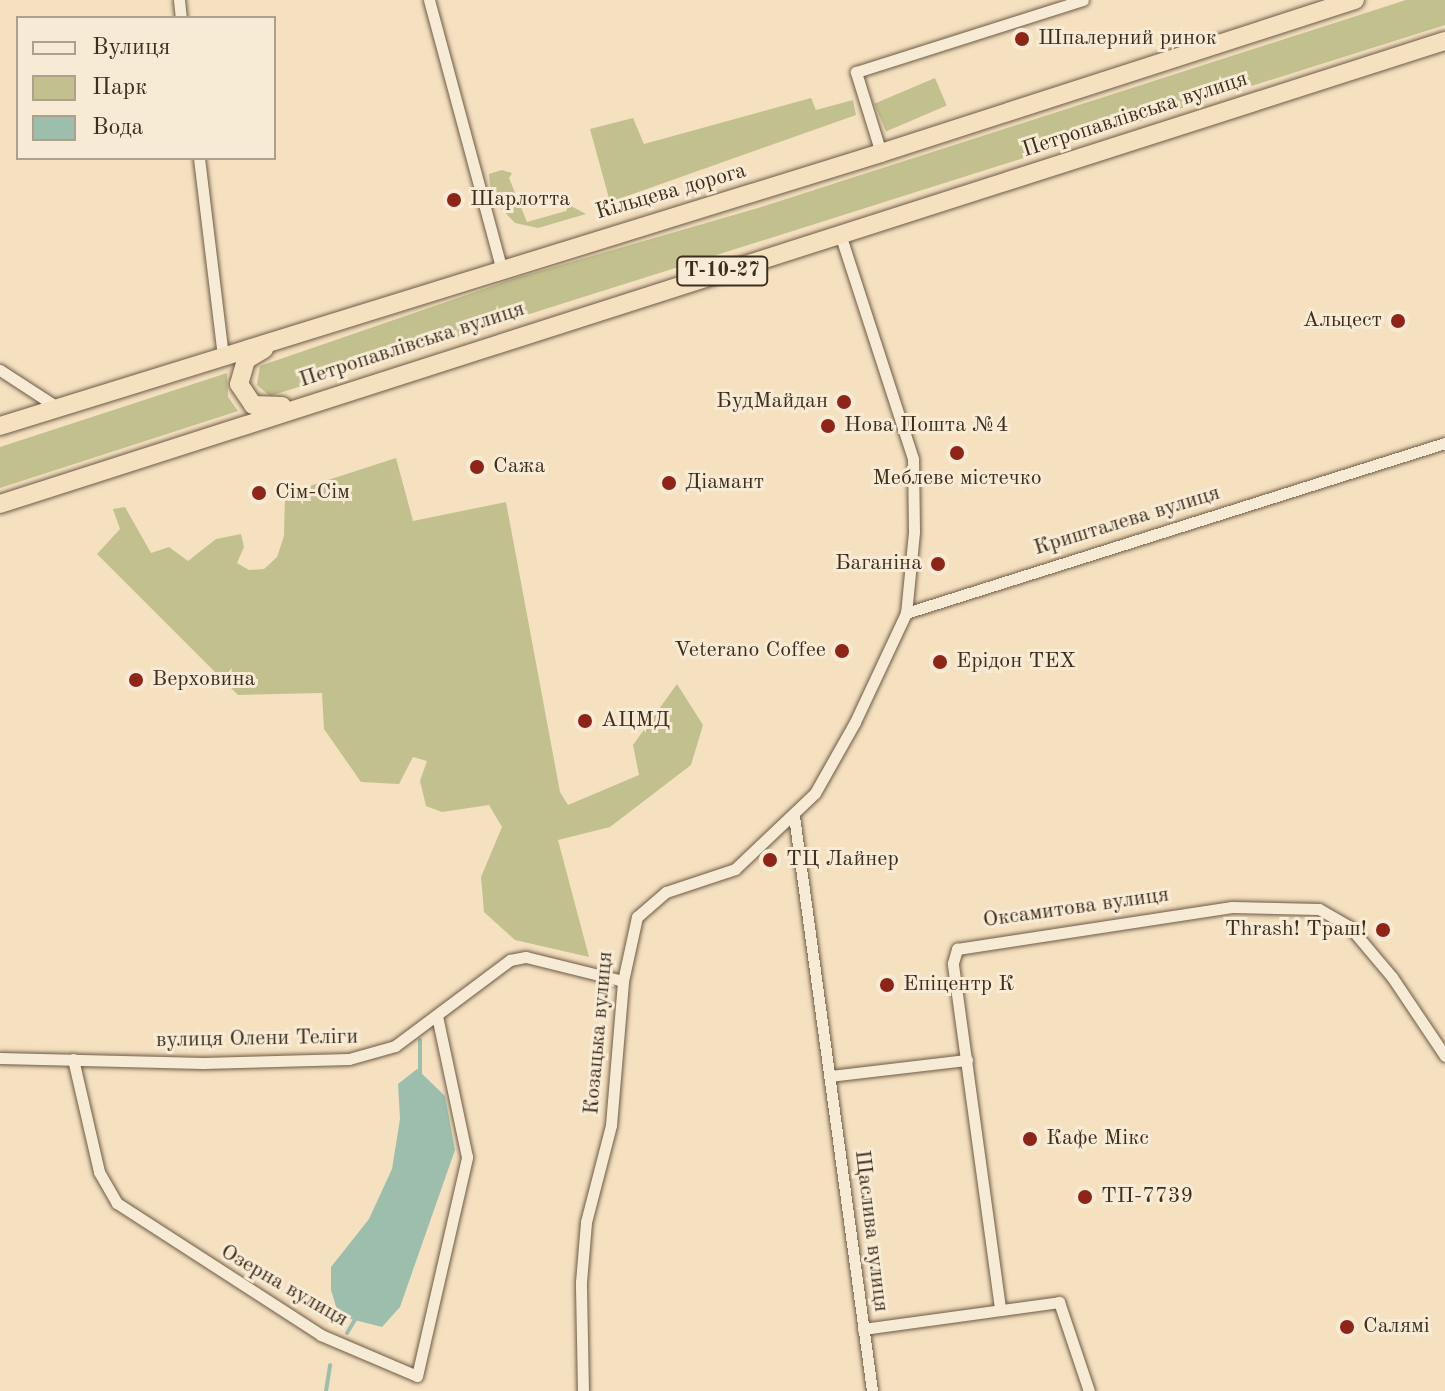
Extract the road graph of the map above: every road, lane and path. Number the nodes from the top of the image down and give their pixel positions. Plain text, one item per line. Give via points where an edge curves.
1 (430, 0) edge
2 (1083, 0) edge
3 (1355, 0) edge
4 (1445, 41) edge
5 (881, 153) junction
6 (199, 160) edge
7 (840, 234) junction
8 (501, 267) junction
9 (283, 336) junction
10 (223, 355) junction
11 (0, 370) edge
12 (307, 403) junction
13 (57, 407) junction
14 (0, 426) edge
15 (1445, 443) edge
16 (0, 504) edge
17 (906, 613) junction
18 (794, 816) junction
19 (623, 981) junction
20 (437, 1016) junction
21 (1445, 1056) edge
22 (0, 1058) edge
23 (73, 1059) junction
24 (967, 1060) junction
25 (830, 1076) junction
26 (1000, 1308) junction
27 (863, 1329) junction
28 (583, 1391) edge
29 (872, 1391) edge
30 (1089, 1391) edge

1 - 8 street
2 - 5 street via 856,72
3 - 5 highway, Кільцева дорога
4 - 7 highway, Петропавлівська вулиця / Т-10-27
5 - 8 highway, Кільцева дорога
6 - 10 street
7 - 12 highway, Петропавлівська вулиця / Т-10-27
7 - 17 street via 913,459 914,532
8 - 9 highway, Кільцева дорога
9 - 10 highway, Кільцева дорога
9 - 12 highway via 246,360 239,371 243,395 264,408
10 - 13 highway, Кільцева дорога
11 - 13 street
12 - 16 highway, Петропавлівська вулиця / Т-10-27
13 - 14 highway, Кільцева дорога
15 - 17 street, Кришталева вулиця
17 - 18 street, Козацька вулиця via 827,772
18 - 19 street, Козацька вулиця via 722,876 651,901 637,917
18 - 25 street, Щаслива вулиця
19 - 20 street, вулиця Олени Теліги via 526,957 510,960 456,996
19 - 28 street, Козацька вулиця via 611,1125 586,1222
20 - 23 street, вулиця Олени Теліги via 395,1046 349,1059
20 - 23 street, Озерна вулиця via 448,1082 464,1121 467,1157 417,1376 321,1335 117,1203 99,1172
21 - 24 street, Оксамитова вулиця via 1392,977 1349,926 1319,909 1298,906 1232,907 968,943 957,949 953,963
22 - 23 street, вулиця Олени Теліги
24 - 25 street
24 - 26 street, Оксамитова вулиця
25 - 27 street, Щаслива вулиця
26 - 27 street
26 - 30 street via 1059,1302
27 - 29 street, Щаслива вулиця

